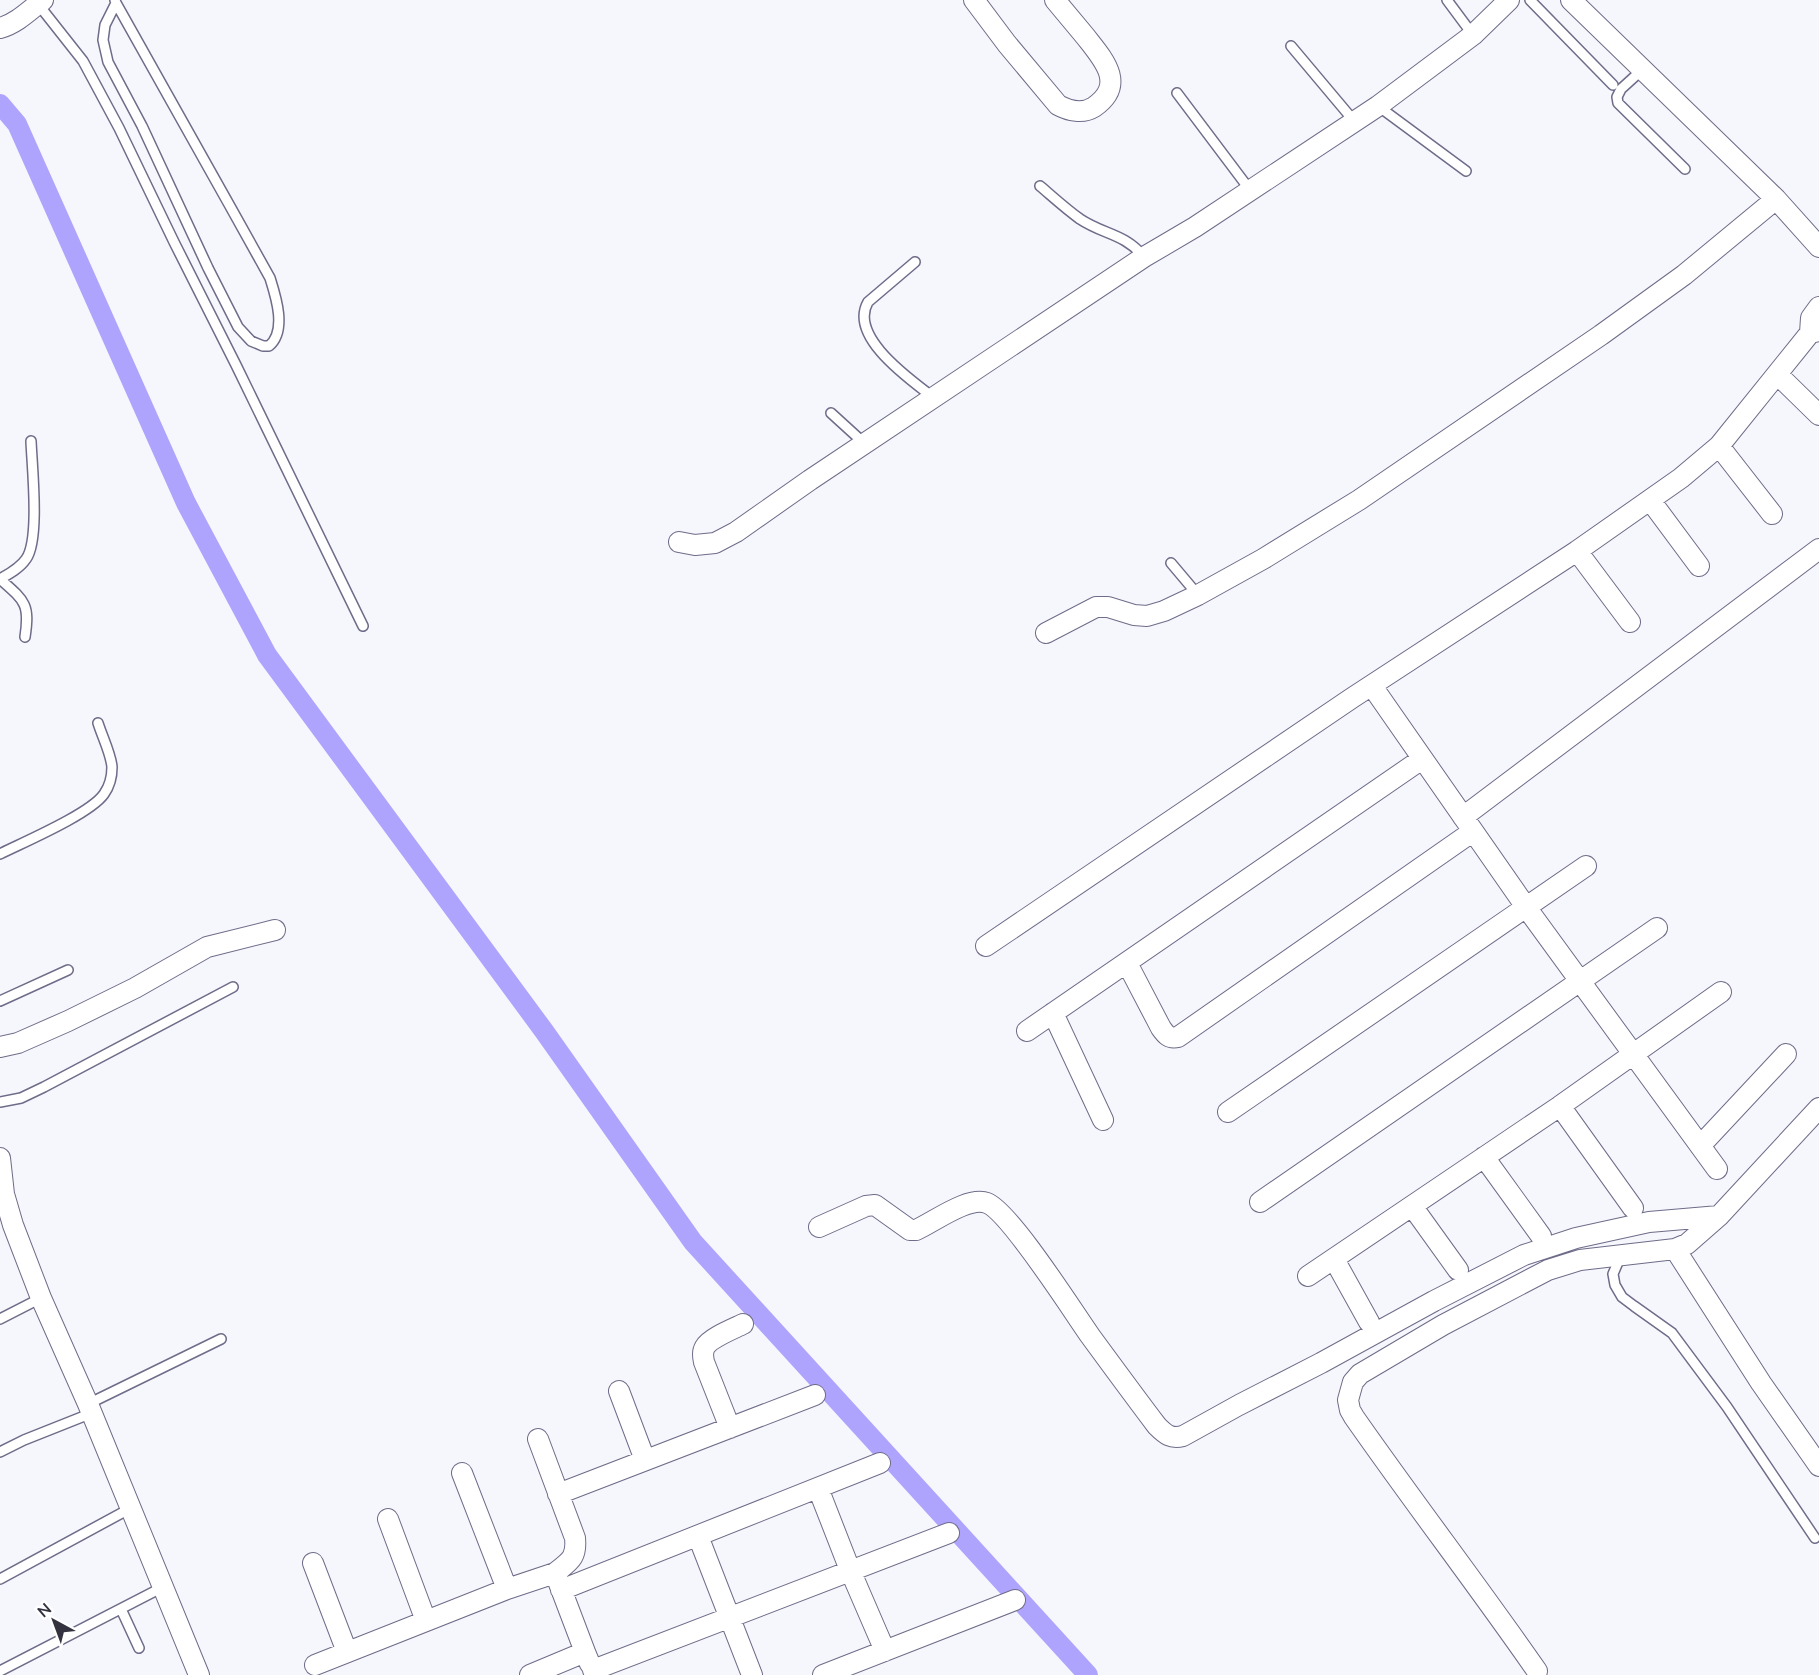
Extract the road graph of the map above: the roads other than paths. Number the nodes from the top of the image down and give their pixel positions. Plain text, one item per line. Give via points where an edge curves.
1 (974, 0) edge
2 (1055, 0) edge
3 (1447, 0) edge
4 (1509, 0) edge
5 (1530, 0) edge
6 (1571, 0) edge
7 (115, 1) edge
8 (40, 2) edge
9 (0, 28) edge
10 (1473, 35) junction
11 (1291, 46) dead end
12 (1643, 69) junction
13 (1613, 85) dead end
14 (1177, 93) dead end
15 (1378, 106) junction
16 (1354, 121) junction
17 (1685, 169) dead end
18 (1466, 171) dead end
19 (1040, 186) dead end
20 (1250, 190) junction
21 (1776, 200) junction
22 (1819, 247) edge
23 (1144, 257) junction
24 (915, 261) dead end
25 (1819, 307) edge
26 (1815, 332) edge
27 (1777, 374) junction
28 (934, 398) junction
29 (831, 412) dead end
30 (1819, 415) edge
31 (31, 441) dead end
32 (865, 444) junction
33 (1719, 446) junction
34 (1650, 500) junction
35 (1772, 514) dead end
36 (679, 542) dead end
37 (1819, 549) edge
38 (1577, 551) junction
39 (1171, 563) dead end
40 (1699, 566) dead end
41 (0, 579) edge
42 (1198, 595) junction
43 (1630, 622) dead end
44 (363, 626) dead end
45 (1046, 633) dead end
46 (25, 637) dead end
47 (1372, 686) junction
48 (98, 723) dead end
49 (1422, 759) junction
50 (1468, 825) junction
51 (0, 854) edge
52 (1586, 866) dead end
53 (1526, 907) junction
54 (1657, 928) dead end
55 (275, 930) dead end
56 (986, 946) dead end
57 (1127, 963) junction
58 (68, 969) dead end
59 (1581, 982) junction
60 (233, 987) dead end
61 (1721, 992) dead end
62 (0, 1001) edge
63 (1053, 1013) junction
64 (1027, 1031) dead end
65 (0, 1047) edge
66 (1786, 1054) dead end
67 (1634, 1056) junction
68 (0, 1102) edge
69 (1560, 1106) junction
70 (1819, 1108) edge
71 (1228, 1112) dead end
72 (1103, 1120) dead end
73 (1700, 1146) junction
74 (1484, 1157) junction
75 (0, 1158) edge
76 (1717, 1169) dead end
77 (1260, 1202) dead end
78 (1412, 1206) junction
79 (1633, 1208) dead end
80 (1719, 1216) junction
81 (819, 1227) dead end
82 (1541, 1236) dead end
83 (1675, 1249) junction
84 (1622, 1254) junction
85 (1335, 1259) junction
86 (1458, 1270) dead end
87 (1308, 1276) dead end
88 (41, 1298) junction
89 (0, 1319) edge
90 (1369, 1322) dead end
91 (743, 1324) dead end
92 (220, 1338) dead end
93 (619, 1391) dead end
94 (815, 1395) dead end
95 (90, 1409) junction
96 (730, 1428) junction
97 (538, 1439) dead end
98 (0, 1452) edge
99 (645, 1460) junction
100 (880, 1463) dead end
101 (1819, 1466) edge
102 (462, 1473) dead end
103 (818, 1488) junction
104 (558, 1494) junction
105 (131, 1509) junction
106 (388, 1518) dead end
107 (949, 1533) dead end
108 (698, 1536) junction
109 (1815, 1538) dead end
110 (313, 1563) dead end
111 (850, 1570) junction
112 (0, 1579) edge
113 (558, 1581) junction
114 (163, 1587) junction
115 (507, 1589) junction
116 (1015, 1600) dead end
117 (121, 1609) junction
118 (729, 1617) junction
119 (426, 1621) junction
120 (139, 1648) dead end
121 (885, 1651) junction
122 (346, 1652) junction
123 (315, 1665) dead end
124 (591, 1666) edge
125 (0, 1671) edge
126 (1538, 1671) dead end
127 (199, 1675) edge
128 (530, 1675) edge
129 (752, 1675) edge
130 (823, 1675) edge

1 - 2 street via 1058,105 1067,111 1092,109 1106,96 1110,74 1104,59
3 - 10 lane
4 - 10 street
5 - 13 lane
6 - 12 street
7 - 7 lane via 103,40 108,62 237,327 251,341 269,346 278,334 278,303 270,278
8 - 9 street
8 - 44 lane via 83,61 119,128
10 - 15 street
11 - 16 lane
12 - 17 lane via 1621,89 1618,103
12 - 21 street
14 - 20 lane
15 - 16 street
15 - 18 lane
16 - 20 street
19 - 23 lane via 1081,219 1124,238
20 - 23 street
21 - 22 street
21 - 42 street via 1684,275 1601,335 1359,500
23 - 28 street
24 - 28 lane via 868,303 863,319 886,358
25 - 26 street via 1811,318
26 - 27 street
27 - 30 street
27 - 33 street
28 - 32 street
29 - 32 lane
31 - 41 lane via 31,548 18,568
32 - 36 street via 736,532 715,543
33 - 34 street
33 - 35 street
34 - 38 street
34 - 40 street
37 - 50 street
38 - 43 street
38 - 47 street
39 - 42 lane
41 - 46 lane via 23,603 28,615
42 - 45 street via 1147,616 1096,607
47 - 49 street
47 - 56 street
48 - 51 lane via 112,767 103,795 90,808
49 - 50 street
49 - 57 street
50 - 53 street
50 - 57 street via 1178,1037 1171,1038 1161,1028
52 - 53 street
53 - 59 street
53 - 71 street
54 - 59 street
55 - 65 street via 207,947 68,1022
57 - 63 street
58 - 62 lane
59 - 67 street
59 - 77 street
60 - 68 lane via 36,1091
61 - 67 street
63 - 64 street
63 - 72 street
66 - 73 street
67 - 69 street
67 - 73 street
69 - 74 street
69 - 79 street
70 - 80 street
73 - 76 street
74 - 78 street
74 - 82 street
75 - 88 street via 13,1225
78 - 85 street
78 - 86 street
80 - 81 street via 1649,1222 1576,1238 1524,1255 1174,1438 1157,1426 1024,1241 989,1203 965,1204 916,1230 910,1230 874,1205
80 - 83 street via 1687,1244
83 - 84 street
83 - 101 street
84 - 109 lane via 1613,1274 1618,1291 1672,1333
84 - 126 street via 1580,1260 1548,1270 1443,1325 1360,1374 1353,1382 1348,1400 1354,1417
85 - 87 street
85 - 90 street
88 - 89 lane
88 - 95 street
91 - 96 street via 713,1340 702,1354
92 - 95 lane
93 - 99 street
94 - 96 street
95 - 98 lane
95 - 105 street
96 - 99 street
97 - 104 street
99 - 104 street
100 - 103 street
102 - 115 street
103 - 108 street
103 - 111 street
104 - 113 street via 576,1550
105 - 112 lane
105 - 114 street
106 - 119 street
107 - 111 street
108 - 113 street
108 - 118 street
110 - 122 street
111 - 118 street
111 - 121 street
113 - 115 street
113 - 124 street
114 - 117 lane
114 - 127 street
115 - 119 street
116 - 121 street
117 - 120 lane
117 - 125 lane
118 - 124 street
118 - 129 street
119 - 122 street
121 - 130 street
122 - 123 street
124 - 128 street

